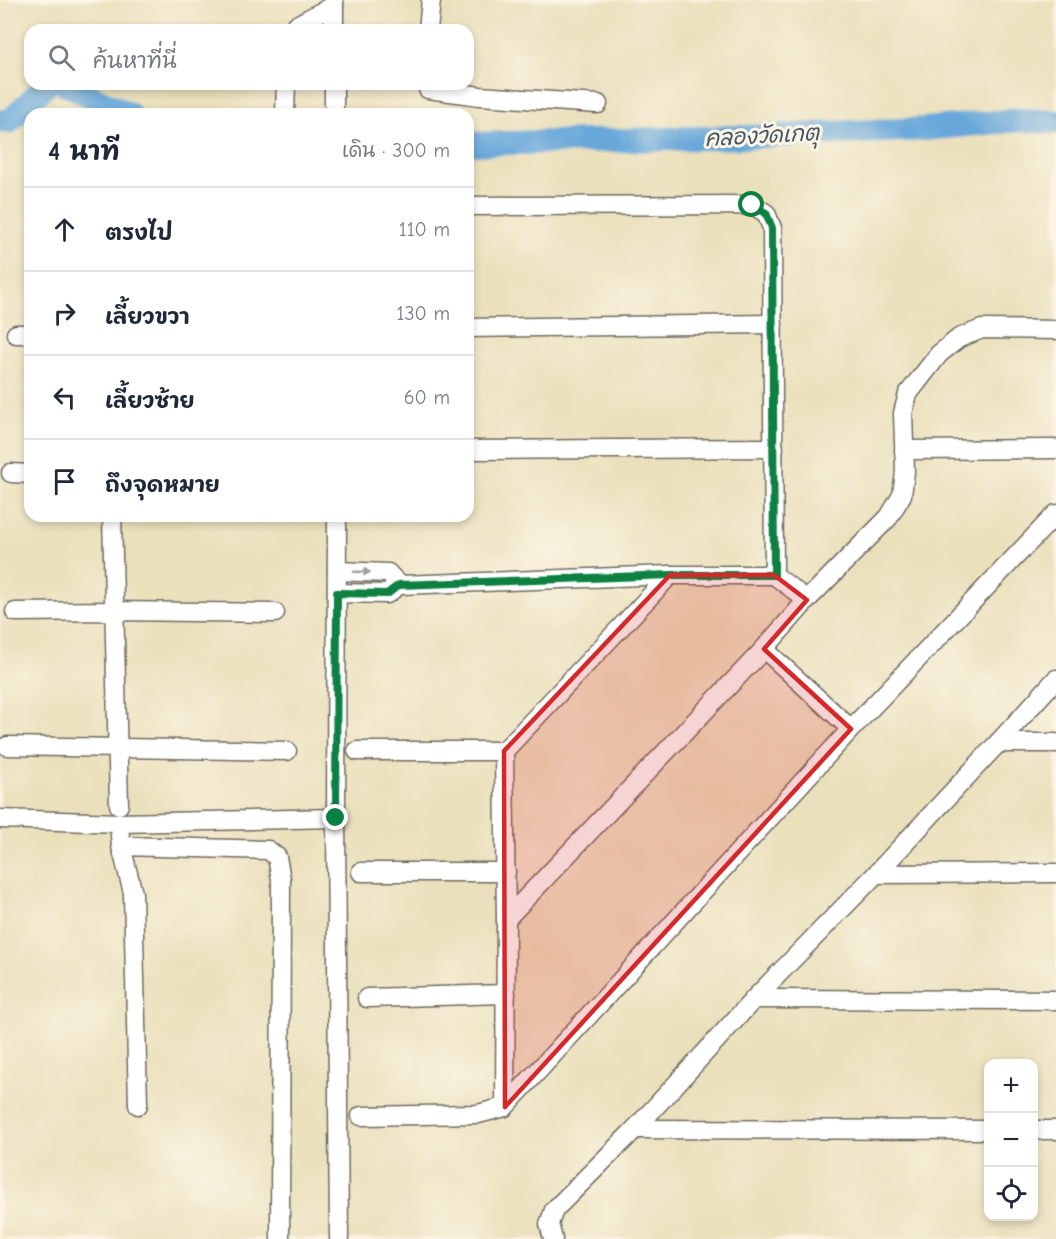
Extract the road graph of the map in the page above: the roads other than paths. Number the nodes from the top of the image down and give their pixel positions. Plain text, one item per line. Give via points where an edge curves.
1 (431, 0) edge
2 (334, 3) edge
3 (298, 24) edge
4 (334, 24) edge
5 (429, 24) edge
6 (286, 90) edge
7 (334, 90) edge
8 (438, 90) edge
9 (598, 104) dead end
10 (285, 108) edge
11 (334, 108) edge
12 (474, 206) edge
13 (773, 324) junction
14 (474, 328) edge
15 (1056, 330) edge
16 (774, 448) junction
17 (1056, 449) edge
18 (474, 450) edge
19 (904, 450) junction
20 (11, 472) dead end
21 (24, 473) edge
22 (1056, 514) edge
23 (112, 522) edge
24 (337, 522) edge
25 (337, 571) junction
26 (670, 575) junction
27 (774, 575) junction
28 (399, 585) junction
29 (337, 593) junction
30 (807, 600) junction
31 (114, 611) junction
32 (15, 612) dead end
33 (275, 613) dead end
34 (764, 649) junction
35 (1056, 679) edge
36 (851, 729) junction
37 (998, 743) junction
38 (1056, 743) edge
39 (8, 746) dead end
40 (117, 748) junction
41 (357, 751) dead end
42 (504, 751) junction
43 (287, 752) dead end
44 (119, 814) junction
45 (336, 818) junction
46 (0, 819) edge
47 (121, 846) junction
48 (361, 872) dead end
49 (506, 872) junction
50 (1056, 873) edge
51 (876, 874) junction
52 (506, 919) junction
53 (506, 994) junction
54 (367, 998) dead end
55 (754, 999) junction
56 (1056, 1000) edge
57 (138, 1105) dead end
58 (505, 1107) junction
59 (361, 1116) dead end
60 (635, 1129) junction
61 (984, 1130) edge
62 (1038, 1130) edge
63 (1056, 1130) edge
64 (280, 1239) edge
65 (339, 1239) edge
66 (553, 1239) edge

1 - 5 street
2 - 3 street
2 - 4 street
6 - 10 street
7 - 11 street
8 - 9 street
12 - 13 street via 752,205 766,213 772,228
13 - 14 street
13 - 16 street
15 - 19 street via 982,329 959,338 939,354 908,394 903,413
16 - 18 street
16 - 27 street
17 - 19 street
19 - 30 street via 902,495 889,517
20 - 21 street
22 - 36 street
23 - 31 street
24 - 25 street
25 -> 28 street via 387,573
25 - 29 street
26 - 27 street
26 - 28 street
26 - 42 street
27 - 30 street
28 - 29 street via 387,594
29 - 45 street
30 - 34 street
31 - 32 street
31 - 33 street
31 - 40 street
34 - 36 street
34 - 52 street
35 - 37 street
36 - 58 street
37 - 38 street
37 - 51 street
39 - 40 street
40 - 43 street
40 - 44 street
41 - 42 street
42 - 49 street
44 - 45 street
44 - 46 street
44 - 47 street
45 - 65 street
47 - 57 street via 133,893
47 - 64 street via 268,850 278,856
48 - 49 street
49 - 52 street
50 - 51 street
51 - 55 street
52 - 53 street
53 - 54 street
53 - 58 street
55 - 56 street
55 - 60 street
58 - 59 street via 478,1114
60 - 61 street
60 - 66 street via 554,1210 549,1224
62 - 63 street

